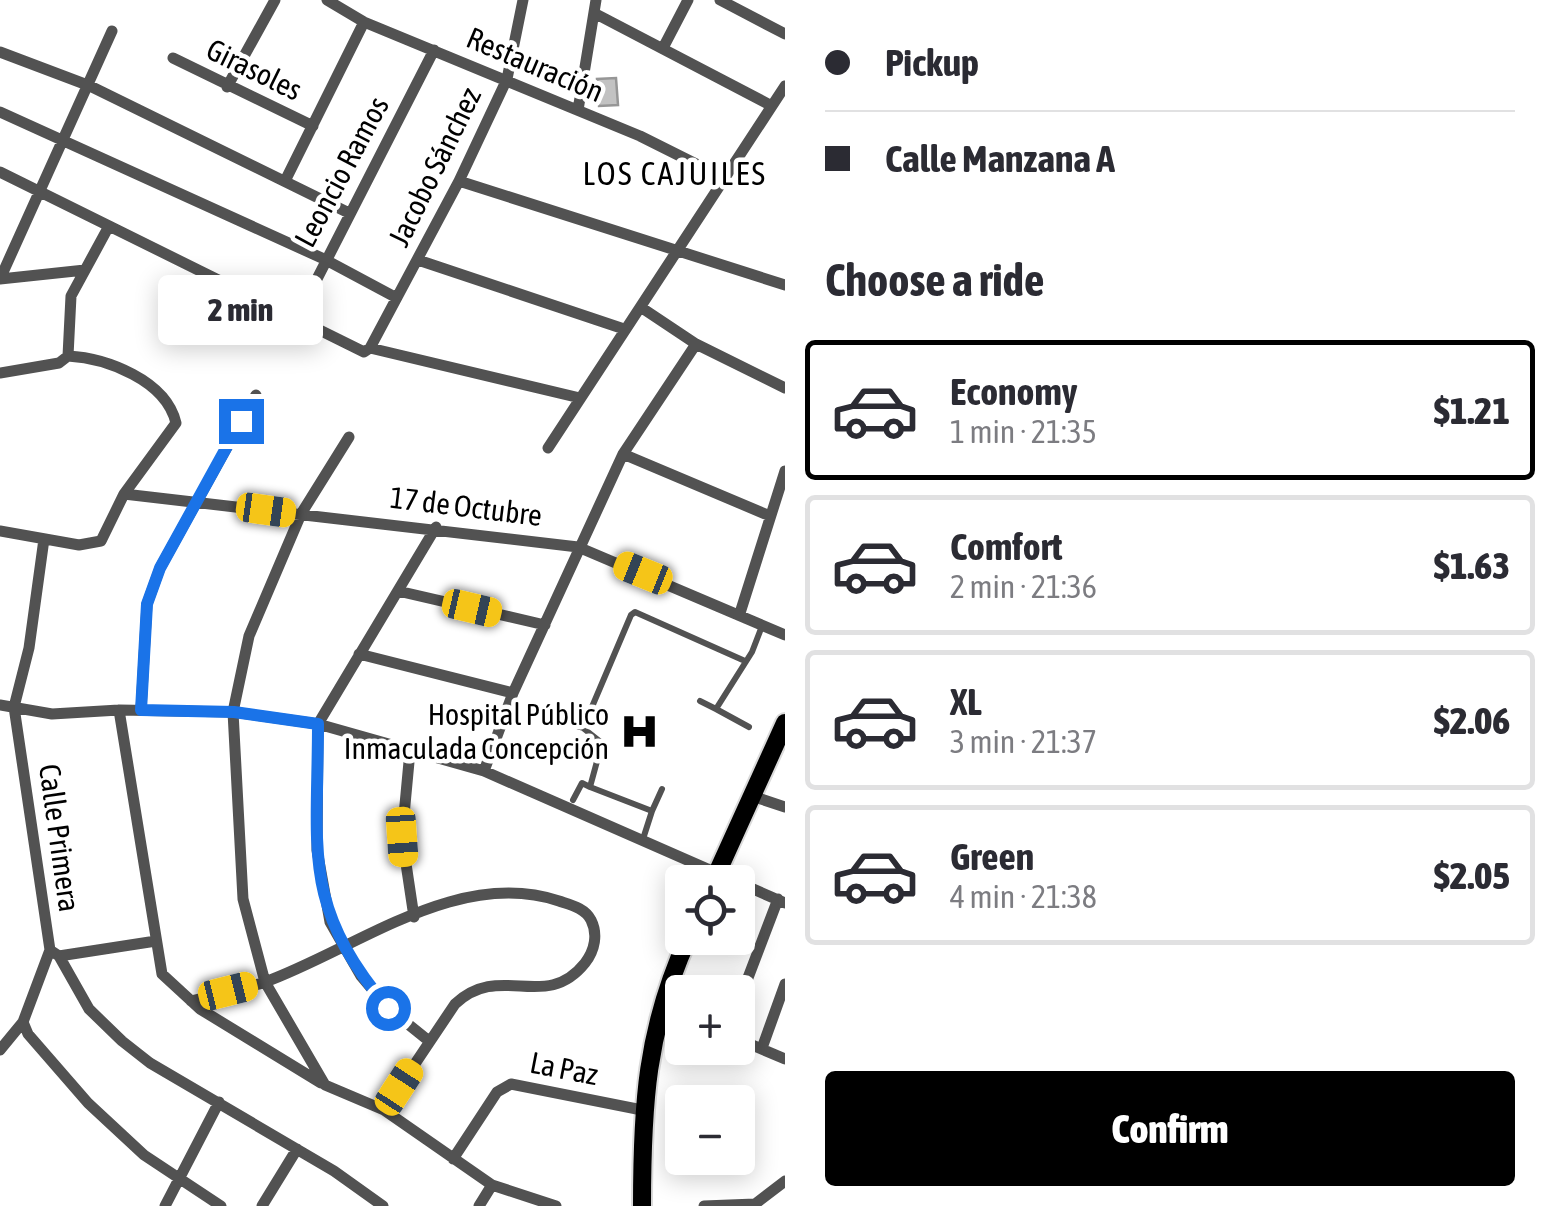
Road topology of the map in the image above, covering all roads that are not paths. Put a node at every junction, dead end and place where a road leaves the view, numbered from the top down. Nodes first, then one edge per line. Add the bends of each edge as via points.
1 (275, 0) edge
2 (327, 0) edge
3 (523, 0) edge
4 (596, 0) edge
5 (688, 0) edge
6 (720, 0) edge
7 (596, 14) junction
8 (364, 22) junction
9 (112, 31) dead end
10 (785, 34) edge
11 (663, 48) junction
12 (434, 50) junction
13 (0, 52) edge
14 (173, 58) dead end
15 (506, 79) junction
16 (90, 86) junction
17 (785, 86) edge
18 (227, 87) junction
19 (772, 106) junction
20 (578, 110) junction
21 (0, 112) edge
22 (313, 126) junction
23 (66, 139) junction
24 (0, 172) edge
25 (724, 178) junction
26 (459, 181) junction
27 (285, 182) junction
28 (41, 191) junction
29 (349, 213) junction
30 (109, 226) junction
31 (679, 248) junction
32 (324, 259) junction
33 (418, 260) junction
34 (85, 270) junction
35 (0, 279) edge
36 (785, 285) edge
37 (395, 297) junction
38 (642, 308) junction
39 (296, 318) junction
40 (624, 330) junction
41 (696, 344) junction
42 (370, 348) junction
43 (68, 356) junction
44 (0, 373) edge
45 (785, 388) edge
46 (256, 394) dead end
47 (580, 398) junction
48 (350, 436) dead end
49 (548, 448) dead end
50 (624, 454) junction
51 (785, 471) edge
52 (124, 494) junction
53 (196, 500) junction
54 (302, 514) junction
55 (770, 516) junction
56 (436, 528) junction
57 (0, 531) edge
58 (44, 539) junction
59 (578, 547) junction
60 (398, 592) junction
61 (740, 613) junction
62 (545, 624) junction
63 (763, 625) junction
64 (785, 634) edge
65 (359, 654) junction
66 (746, 662) junction
67 (513, 694) junction
68 (700, 701) dead end
69 (0, 705) edge
70 (14, 707) junction
71 (716, 709) junction
72 (119, 710) junction
73 (141, 710) junction
74 (234, 712) junction
75 (785, 723) edge
76 (318, 724) junction
77 (572, 724) dead end
78 (583, 728) junction
79 (749, 728) dead end
80 (410, 752) junction
81 (484, 772) junction
82 (590, 787) junction
83 (662, 789) dead end
84 (752, 796) junction
85 (573, 800) dead end
86 (785, 806) edge
87 (652, 811) junction
88 (643, 840) junction
89 (692, 865) edge
90 (721, 865) edge
91 (755, 891) edge
92 (781, 901) edge
93 (414, 916) junction
94 (156, 940) junction
95 (341, 946) junction
96 (54, 953) junction
97 (681, 955) edge
98 (750, 975) edge
99 (265, 982) junction
100 (784, 987) edge
101 (191, 1001) junction
102 (660, 1008) junction
103 (665, 1010) edge
104 (23, 1022) junction
105 (429, 1041) junction
106 (755, 1045) edge
107 (762, 1048) junction
108 (0, 1050) edge
109 (785, 1059) edge
110 (325, 1085) junction
111 (219, 1102) junction
112 (384, 1110) junction
113 (642, 1110) junction
114 (297, 1148) junction
115 (453, 1159) junction
116 (176, 1178) junction
117 (785, 1181) edge
118 (492, 1185) junction
119 (368, 1202) edge
120 (755, 1205) edge
121 (165, 1206) edge
122 (221, 1206) edge
123 (262, 1206) edge
124 (383, 1206) edge
125 (479, 1206) edge
126 (556, 1206) edge
127 (642, 1206) edge
128 (704, 1206) edge

1 - 18 street
2 - 8 street, Restauración
3 - 15 street, Jacobo Sánchez
4 - 7 street
5 - 11 street
6 - 10 street
7 - 11 street
7 - 20 street
8 - 12 street, Restauración
8 - 22 street
9 - 16 street
11 - 19 street
12 - 15 street, Restauración
12 - 29 street, Leoncio Ramos
13 - 16 street
14 - 18 street, Girasoles
15 - 20 street, Restauración
15 - 26 street, Jacobo Sánchez
16 - 23 street
16 - 27 street
17 - 19 street
18 - 22 street, Girasoles
19 - 25 street
20 - 25 street, Restauración
21 - 23 street
22 - 27 street
23 - 28 street
23 - 32 street
24 - 28 street
25 - 31 street
26 - 31 street
26 - 33 street, Jacobo Sánchez
27 - 29 street
28 - 30 street
28 - 35 street
29 - 32 street, Leoncio Ramos
30 - 34 street
30 - 39 street
31 - 36 street
31 - 38 street
32 - 37 street
32 - 39 street, Leoncio Ramos
33 - 37 street, Jacobo Sánchez
33 - 40 street
34 - 35 street
34 - 43 street via 71,296
37 - 42 street, Jacobo Sánchez
38 - 40 street
38 - 41 street
39 - 42 street via 364,352
40 - 47 street
41 - 45 street
41 - 50 street
42 - 47 street
43 - 44 street
43 - 52 street via 118,365 174,416 170,432
46 - 53 street
47 - 49 street
48 - 54 street
50 - 55 street
50 - 59 street
51 - 55 street
52 - 53 street, 17 de Octubre
52 - 58 street via 101,541
53 - 54 street, 17 de Octubre
53 - 73 street via 147,604
54 - 56 street, 17 de Octubre
54 - 74 street via 250,636
55 - 61 street
56 - 59 street, 17 de Octubre
56 - 60 street
57 - 58 street
58 - 70 street, Calle Primera
59 - 61 street, 17 de Octubre
59 - 62 street
60 - 62 street
60 - 65 street
61 - 63 street, 17 de Octubre
62 - 67 street
63 - 64 street, 17 de Octubre
63 - 66 lane
65 - 67 street
65 - 76 street
66 - 71 lane
66 - 78 lane via 635,612
67 - 81 street
68 - 71 lane
69 - 70 street
70 - 72 street via 52,714
70 - 96 street, Calle Primera
71 - 79 lane
72 - 73 street
72 - 94 street
73 - 74 street
74 - 76 street
74 - 99 street via 243,899
75 - 84 main road
76 - 80 street
76 - 95 street via 317,850 322,896
77 - 78 lane
78 - 82 lane via 602,743
80 - 81 street
80 - 93 street via 402,837
81 - 88 street
82 - 85 lane via 582,782
82 - 87 lane
83 - 87 lane
84 - 86 street
84 - 90 main road
87 - 88 lane
88 - 89 street
91 - 92 street
92 - 98 street
93 - 95 street
93 - 105 street via 485,894 543,896 578,908 596,933 584,964 556,985 484,984 470,990
94 - 96 street
94 - 101 street via 162,974
95 - 99 street
95 - 105 street via 388,1008
96 - 104 street
96 - 111 street, Calle Primera via 89,1010 122,1041
97 - 102 main road
99 - 101 street
99 - 110 street
100 - 107 street
101 - 110 street
102 - 103 street
102 - 113 main road
104 - 108 street
104 - 116 street via 88,1104
105 - 112 street
106 - 107 street
107 - 109 street
110 - 112 street
111 - 114 street, Calle Primera
111 - 116 street
112 - 115 street
113 - 115 street, La Paz via 511,1084 497,1092
113 - 127 main road
114 - 119 street, Calle Primera
114 - 123 street
115 - 118 street
116 - 121 street
116 - 122 street
117 - 120 street
118 - 125 street
118 - 126 street
119 - 124 street, Calle Primera
120 - 128 street

